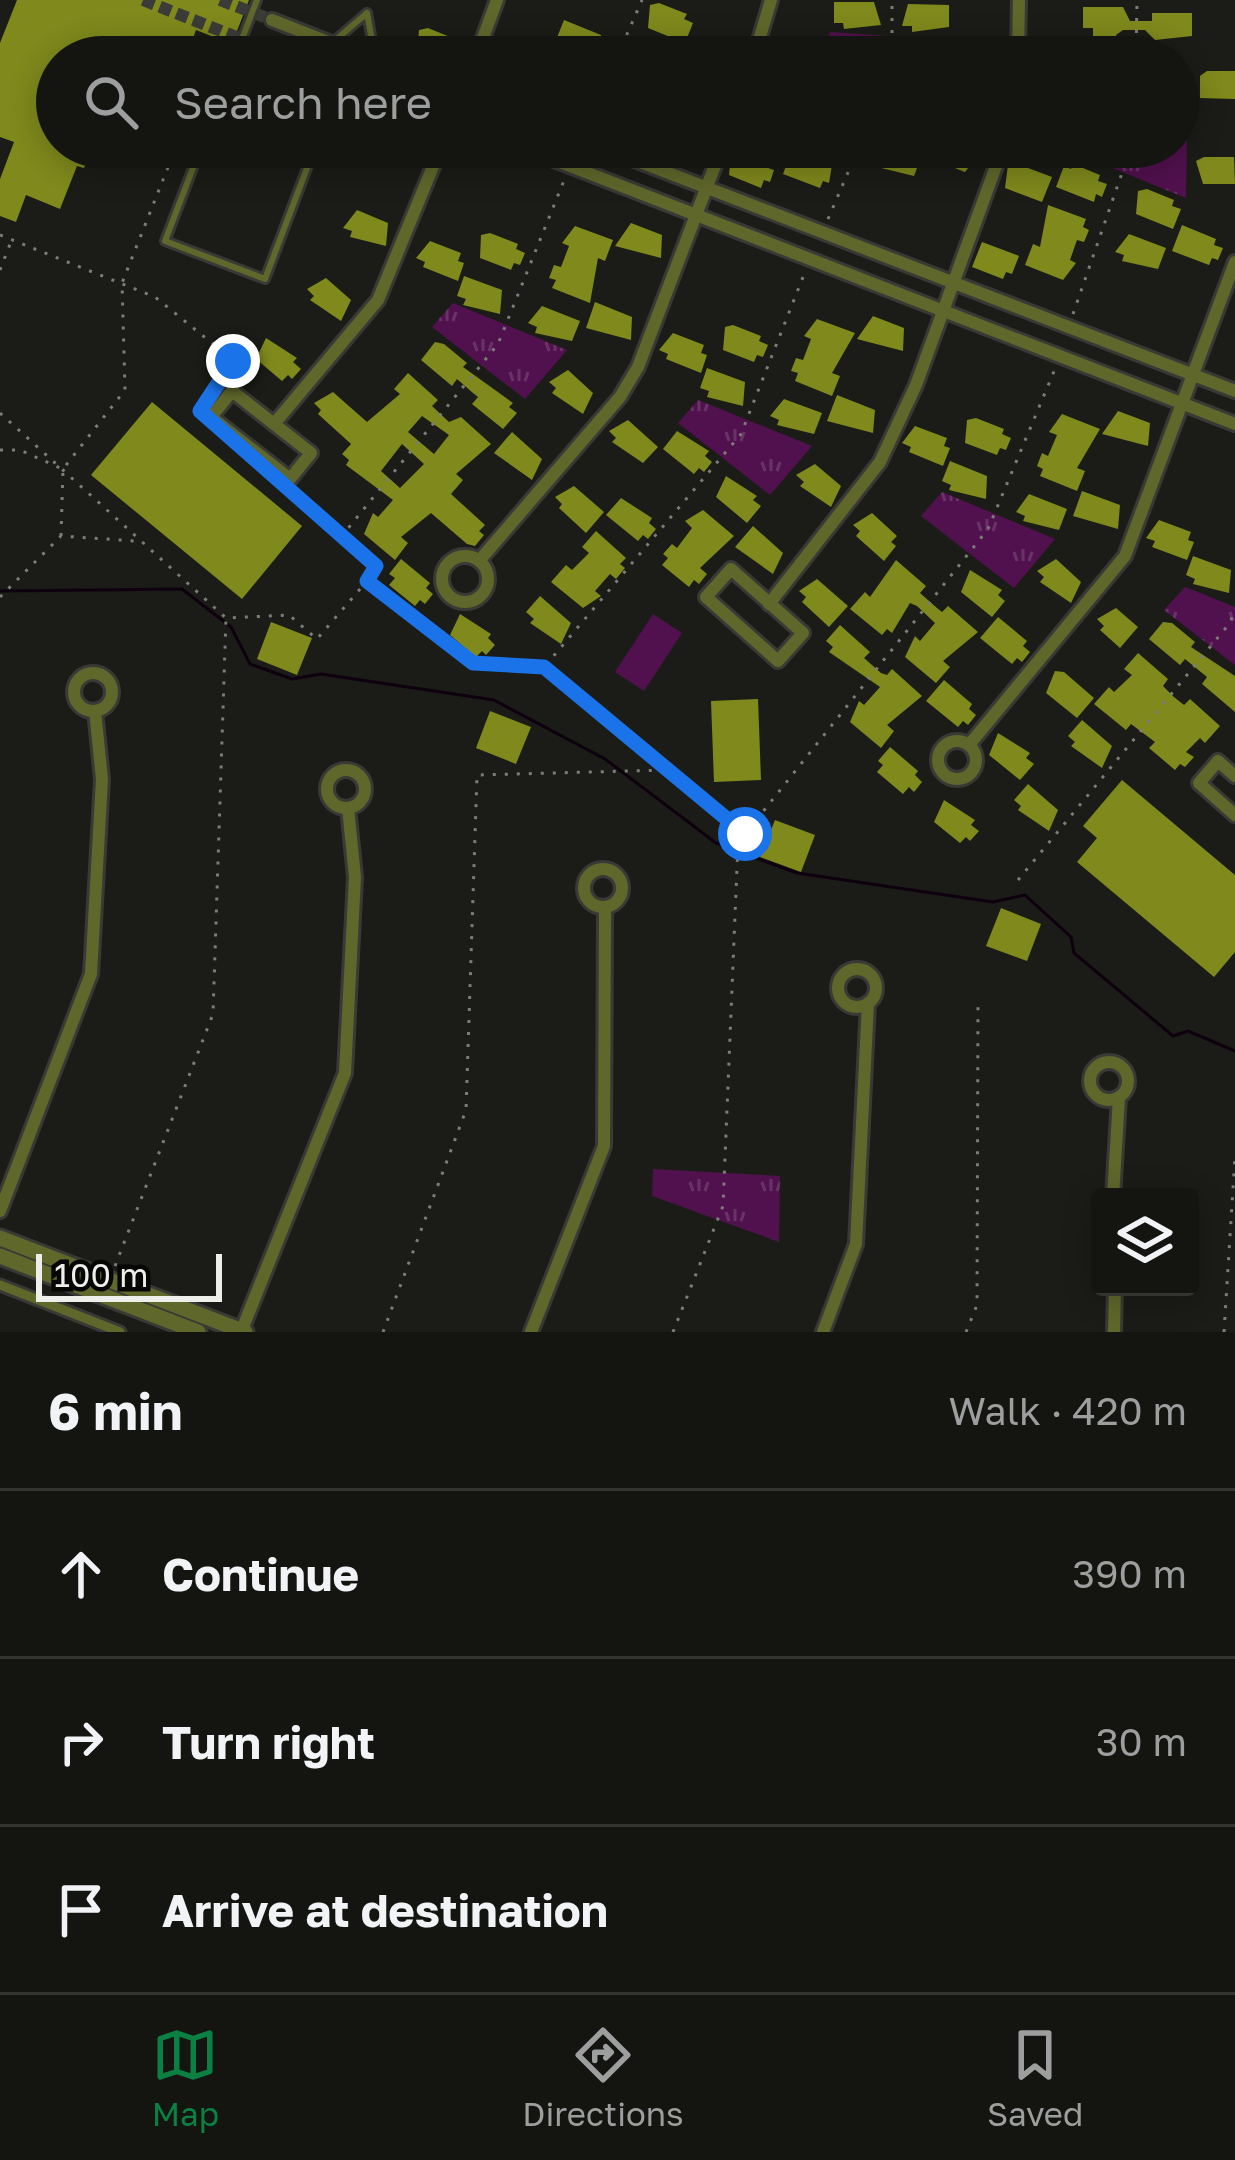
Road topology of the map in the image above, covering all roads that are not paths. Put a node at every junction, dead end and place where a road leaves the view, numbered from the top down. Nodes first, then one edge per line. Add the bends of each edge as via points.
1 (257, 0) edge
2 (371, 0) edge
3 (496, 0) edge
4 (771, 0) edge
5 (1019, 0) edge
6 (367, 13) junction
7 (272, 20) tunnel mouth
8 (243, 36) edge
9 (314, 36) edge
10 (340, 36) edge
11 (369, 36) edge
12 (483, 36) edge
13 (760, 36) edge
14 (1018, 36) edge
15 (192, 168) edge
16 (307, 168) edge
17 (432, 168) edge
18 (574, 168) edge
19 (655, 168) edge
20 (714, 168) edge
21 (996, 168) edge
22 (707, 188) junction
23 (697, 215) junction
24 (1235, 262) edge
25 (952, 282) junction
26 (941, 310) junction
27 (1193, 375) junction
28 (1235, 391) edge
29 (1182, 403) junction
30 (274, 424) junction
31 (1235, 424) edge
32 (479, 561) dead end
33 (769, 604) junction
34 (95, 711) dead end
35 (968, 745) dead end
36 (1235, 776) edge
37 (347, 808) dead end
38 (1235, 815) edge
39 (605, 907) dead end
40 (868, 1003) dead end
41 (1119, 1097) dead end
42 (1114, 1188) edge
43 (0, 1211) edge
44 (0, 1238) edge
45 (0, 1256) edge
46 (0, 1286) edge
47 (1115, 1296) edge
48 (120, 1332) edge
49 (198, 1332) edge
50 (243, 1332) edge
51 (531, 1332) edge
52 (823, 1332) edge
53 (1114, 1332) edge

1 - 8 lane
2 - 6 lane
3 - 12 street
4 - 13 street
5 - 14 street
6 - 10 lane
6 - 11 lane
7 - 9 street
15 - 16 lane via 164,241 265,279
17 - 30 street via 378,300
18 - 23 street
19 - 22 street
20 - 22 street
21 - 25 street
22 - 23 street
22 - 25 street
23 - 26 street
23 - 32 street via 629,382
24 - 27 street
25 - 26 street
25 - 27 street
26 - 29 street
26 - 33 street via 880,462
27 - 28 street
27 - 29 street
29 - 31 street
29 - 35 street via 1125,556
30 - 30 street via 232,392 212,417 290,479 310,453
33 - 33 street via 730,569 706,597 778,661 803,633
34 - 43 street via 102,779 91,974
36 - 38 street via 1218,761 1198,782
37 - 50 street via 355,878 344,1072
39 - 51 street via 604,1146
40 - 52 street via 856,1244
41 - 42 street
44 - 50 street
45 - 49 street
46 - 48 street
47 - 53 street

